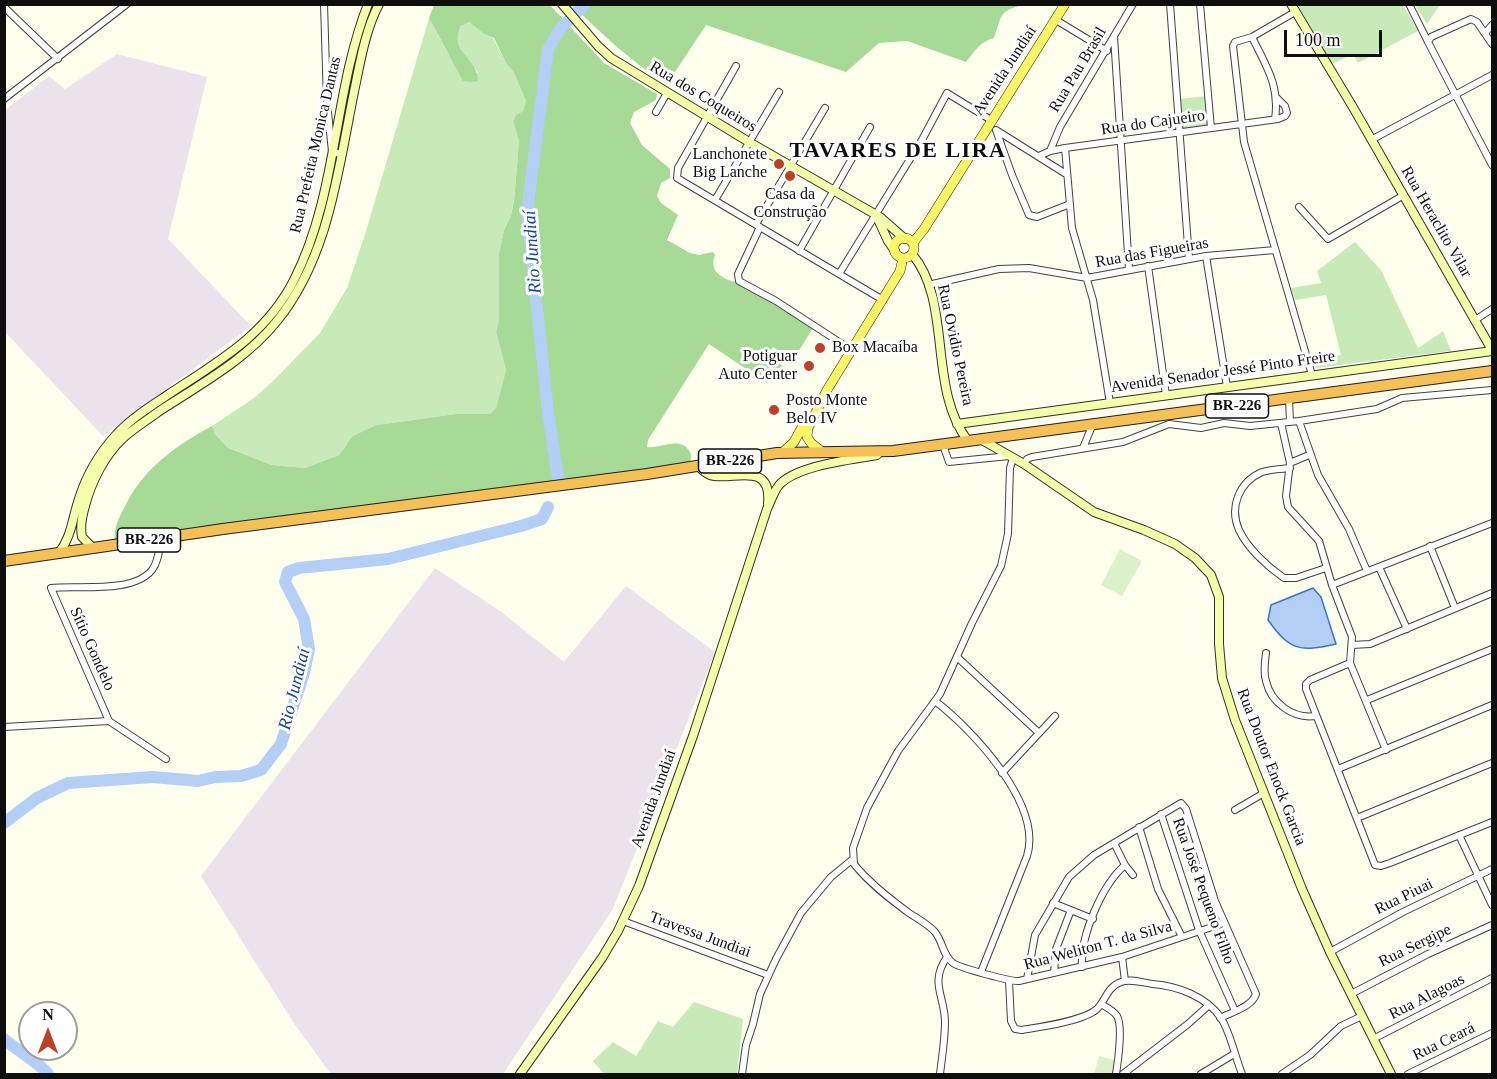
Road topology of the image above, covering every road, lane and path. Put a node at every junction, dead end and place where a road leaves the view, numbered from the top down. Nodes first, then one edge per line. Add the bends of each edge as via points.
1 (127, 4) edge
2 (324, 4) edge
3 (368, 4) edge
4 (379, 4) edge
5 (1065, 4) edge
6 (1133, 4) edge
7 (1170, 4) edge
8 (1200, 4) edge
9 (1409, 4) edge
10 (562, 5) edge
11 (4, 7) edge
12 (1293, 8) edge
13 (1056, 20) junction
14 (1492, 25) edge
15 (1486, 32) junction
16 (1114, 36) junction
17 (1252, 37) junction
18 (1428, 42) junction
19 (1492, 44) edge
20 (1107, 51) junction
21 (57, 59) junction
22 (736, 66) dead end
23 (1492, 75) edge
24 (779, 92) dead end
25 (667, 93) junction
26 (1456, 96) junction
27 (1277, 98) junction
28 (4, 99) edge
29 (825, 108) dead end
30 (656, 111) dead end
31 (707, 116) junction
32 (1274, 119) junction
33 (1243, 124) junction
34 (992, 125) junction
35 (870, 127) dead end
36 (1211, 128) junction
37 (1179, 132) junction
38 (1371, 140) junction
39 (1122, 141) junction
40 (749, 142) junction
41 (1065, 148) junction
42 (1050, 151) junction
43 (337, 153) junction
44 (1039, 156) junction
45 (1492, 165) edge
46 (790, 166) junction
47 (1066, 174) junction
48 (833, 190) junction
49 (1404, 195) junction
50 (715, 200) junction
51 (1070, 204) junction
52 (1299, 207) dead end
53 (875, 215) junction
54 (758, 226) junction
55 (909, 241) junction
56 (799, 250) junction
57 (1275, 250) junction
58 (895, 251) junction
59 (908, 256) junction
60 (1206, 256) junction
61 (1189, 259) junction
62 (1148, 266) junction
63 (1130, 270) junction
64 (840, 274) junction
65 (1087, 278) junction
66 (928, 285) junction
67 (883, 300) junction
68 (1492, 309) edge
69 (1475, 320) junction
70 (853, 351) junction
71 (1492, 351) edge
72 (1492, 371) edge
73 (1312, 375) junction
74 (1418, 380) junction
75 (1227, 387) junction
76 (1492, 390) edge
77 (1166, 395) junction
78 (1419, 396) junction
79 (1289, 399) junction
80 (819, 403) junction
81 (1110, 403) junction
82 (1165, 421) junction
83 (1290, 422) junction
84 (1299, 422) junction
85 (1281, 423) junction
86 (957, 424) junction
87 (1092, 426) junction
88 (982, 440) junction
89 (968, 441) junction
90 (943, 445) junction
91 (1083, 448) junction
92 (821, 451) junction
93 (783, 452) junction
94 (893, 452) junction
95 (1309, 455) junction
96 (1011, 457) junction
97 (1024, 464) junction
98 (698, 466) junction
99 (1290, 466) junction
100 (767, 509) junction
101 (1492, 525) edge
102 (77, 526) junction
103 (161, 538) junction
104 (1430, 546) junction
105 (93, 548) junction
106 (59, 553) junction
107 (4, 561) edge
108 (1326, 567) junction
109 (1379, 567) junction
110 (1367, 571) junction
111 (1332, 585) junction
112 (1492, 593) edge
113 (1455, 608) junction
114 (1407, 629) junction
115 (1352, 645) junction
116 (1492, 649) edge
117 (1266, 653) dead end
118 (957, 657) junction
119 (1350, 663) junction
120 (1366, 700) junction
121 (935, 701) junction
122 (1492, 705) edge
123 (1055, 716) dead end
124 (1315, 716) junction
125 (109, 721) junction
126 (4, 727) edge
127 (1039, 733) junction
128 (1386, 750) junction
129 (166, 759) dead end
130 (1492, 763) edge
131 (1338, 769) junction
132 (1002, 773) junction
133 (1264, 793) junction
134 (1235, 810) dead end
135 (1161, 814) junction
136 (1357, 818) junction
137 (1492, 822) edge
138 (1139, 827) junction
139 (1459, 835) junction
140 (1114, 843) junction
141 (853, 859) junction
142 (1125, 865) junction
143 (1492, 869) edge
144 (1133, 875) dead end
145 (1479, 876) junction
146 (1053, 903) junction
147 (1492, 905) edge
148 (1071, 910) junction
149 (1093, 919) junction
150 (623, 921) junction
151 (1224, 923) junction
152 (1492, 925) edge
153 (1199, 930) junction
154 (1182, 937) junction
155 (1330, 952) junction
156 (947, 957) junction
157 (1122, 957) junction
158 (1082, 967) junction
159 (981, 972) junction
160 (1054, 973) junction
161 (768, 975) junction
162 (1492, 978) edge
163 (1027, 979) junction
164 (1009, 981) junction
165 (1125, 981) junction
166 (1351, 993) junction
167 (1101, 1004) junction
168 (1208, 1006) junction
169 (1235, 1011) junction
170 (1362, 1016) junction
171 (1220, 1018) junction
172 (1492, 1033) edge
173 (1373, 1039) junction
174 (1234, 1054) junction
175 (520, 1074) edge
176 (742, 1074) edge
177 (940, 1074) edge
178 (1116, 1074) edge
179 (1123, 1074) edge
180 (1201, 1074) edge
181 (1242, 1074) edge
182 (1282, 1074) edge
183 (1391, 1074) edge
184 (1408, 1074) edge

1 - 21 street
2 - 43 street via 327,102
3 - 43 street, Rua Prefeita Monica Dantas via 353,48
4 - 43 street, Rua Prefeita Monica Dantas
5 - 13 main road, Avenida Jundiaí
6 - 16 street, Rua Pau Brasil
7 - 37 street
8 - 36 street
9 - 18 street
10 - 25 street, Rua dos Coqueiros via 611,58
11 - 21 street
12 - 17 street
12 - 38 street, Rua Heraclito Vilar
13 - 20 street
13 - 34 main road, Avenida Jundiaí
14 - 15 street
15 - 18 street via 1471,19
15 - 19 street
16 - 20 street, Rua Pau Brasil
16 - 39 street
17 - 27 street
17 - 33 street via 1233,46
18 - 26 street
20 - 42 street, Rua Pau Brasil via 1060,127
21 - 28 street
22 - 31 street
23 - 26 street
24 - 40 street
25 - 30 street
25 - 31 street, Rua dos Coqueiros
26 - 38 street
26 - 45 street
27 - 32 street
27 - 32 street, Rua do Cajueiro via 1287,113
29 - 46 street
31 - 40 street, Rua dos Coqueiros
31 - 50 street via 678,168 677,178
32 - 33 street, Rua do Cajueiro
33 - 36 street, Rua do Cajueiro
33 - 57 street via 1244,142
34 - 44 street
34 - 51 street via 1029,215 1037,217
34 - 53 street via 947,93
34 - 55 main road, Avenida Jundiaí via 924,229
35 - 48 street
36 - 37 street, Rua do Cajueiro
37 - 39 street, Rua do Cajueiro
37 - 61 street
38 - 49 street, Rua Heraclito Vilar
39 - 41 street, Rua do Cajueiro
39 - 63 street
40 - 46 street, Rua dos Coqueiros
40 - 50 street
41 - 42 street, Rua do Cajueiro
41 - 47 street
42 - 44 street, Rua do Cajueiro
43 - 102 street, Rua Prefeita Monica Dantas via 334,189 315,256 287,308 239,358 121,440 96,478
44 - 47 street
46 - 48 street, Rua dos Coqueiros
46 - 54 street
47 - 51 street
48 - 53 street, Rua dos Coqueiros
48 - 56 street
49 - 52 street via 1329,239
49 - 69 street, Rua Heraclito Vilar
50 - 54 street
51 - 65 street via 1072,228
53 - 55 street, Rua dos Coqueiros
53 - 58 street
53 - 64 street
54 - 56 street
54 - 70 street via 738,279
55 - 58 main road via 897,242
55 - 59 main road via 914,248
56 - 64 street
57 - 60 street, Rua das Figueiras
57 - 73 street
58 - 59 main road via 898,256
59 - 66 street, Rua Ovidio Pereira via 922,269
59 - 67 main road
60 - 61 street, Rua das Figueiras
60 - 75 street
61 - 62 street, Rua das Figueiras
62 - 63 street, Rua das Figueiras
62 - 77 street
63 - 65 street, Rua das Figueiras
64 - 67 street
65 - 66 street, Rua das Figueiras via 1014,268
65 - 81 street via 1098,321
66 - 86 street, Rua Ovidio Pereira via 944,381
67 - 70 main road
68 - 69 street
69 - 71 street, Rua Heraclito Vilar
70 - 80 main road
71 - 73 street, Avenida Senador Jessé Pinto Freire
72 - 74 highway, BR-226
73 - 75 street, Avenida Senador Jessé Pinto Freire
74 - 78 street
74 - 79 highway, BR-226
75 - 77 street, Avenida Senador Jessé Pinto Freire
76 - 78 street
77 - 81 street, Avenida Senador Jessé Pinto Freire
78 - 84 street via 1397,399 1377,409
79 - 82 highway, BR-226
79 - 83 street
80 - 92 main road via 807,433
80 - 93 main road
81 - 86 street, Avenida Senador Jessé Pinto Freire
82 - 85 street via 1201,428 1224,423
82 - 87 highway, BR-226
82 - 91 street via 1135,438
83 - 84 street
83 - 85 street
84 - 95 street
85 - 99 street
86 - 89 street, Rua Ovidio Pereira
87 - 88 highway, BR-226
87 - 91 street
88 - 89 highway, BR-226
88 - 96 street, Rua Doutor Enock Garcia
89 - 90 highway, BR-226
90 - 94 highway, BR-226
90 - 96 street via 949,462
91 - 97 street via 1032,457
92 - 93 highway, BR-226
92 - 94 highway, BR-226
93 - 98 highway, BR-226
94 - 100 street, Avenida Jundiaí via 795,474 777,486
95 - 99 street
95 - 110 street
96 - 97 street, Rua Doutor Enock Garcia
96 - 118 street via 1004,556
97 - 133 street, Rua Doutor Enock Garcia via 1094,512 1176,544 1211,575 1219,597 1224,687
98 - 100 street, Avenida Jundiaí via 713,476 741,474 759,478 768,489
98 - 103 highway, BR-226
99 - 108 street via 1288,507 1319,541
99 - 108 street via 1263,472 1243,486 1235,508 1238,527 1248,544 1284,578 1296,578
100 - 150 street, Avenida Jundiaí via 666,813
101 - 104 street
102 - 105 street
102 - 106 street, Rua Prefeita Monica Dantas
103 - 105 highway, BR-226
103 - 125 street, Sítio Gondelo via 157,561 138,580 116,586 51,588
104 - 109 street
104 - 113 street
105 - 106 highway, BR-226
106 - 107 highway, BR-226
108 - 111 street
109 - 110 street
109 - 114 street
110 - 111 street
111 - 115 street
112 - 113 street
113 - 114 street
114 - 115 street via 1370,644
115 - 119 street
116 - 120 street
117 - 124 street via 1264,674 1273,695 1295,714
118 - 121 street
118 - 127 street
119 - 120 street
119 - 124 street via 1306,684
120 - 128 street
121 - 132 street via 979,742
121 - 141 street via 907,737 878,786 861,824
122 - 128 street
123 - 127 street
124 - 131 street
125 - 126 street
125 - 129 street
127 - 132 street
128 - 131 street
130 - 136 street
131 - 136 street
132 - 159 street via 1025,812 1030,843
133 - 134 street
133 - 155 street, Rua Doutor Enock Garcia
135 - 138 street
135 - 151 street via 1184,804
135 - 153 street, Rua José Pequeno Filho
136 - 139 street via 1377,866
137 - 139 street
138 - 140 street
138 - 154 street via 1158,889
139 - 145 street
140 - 142 street
140 - 146 street via 1077,868
141 - 156 street via 868,879 934,930
141 - 161 street via 831,877 801,913
142 - 144 street
142 - 149 street via 1111,879
143 - 145 street, Rua Piuai
145 - 147 street
145 - 155 street, Rua Piuai
146 - 148 street
146 - 163 street via 1035,935
148 - 149 street
148 - 160 street via 1056,949
149 - 158 street via 1082,950
150 - 161 street, Travessa Jundiai
150 - 175 street, Avenida Jundiaí via 602,958
151 - 153 street, Rua Weliton T. da Silva
151 - 169 street via 1256,994 1254,1000
152 - 166 street, Rua Sergipe
153 - 154 street, Rua Weliton T. da Silva
153 - 169 street, Rua José Pequeno Filho
154 - 157 street, Rua Weliton T. da Silva
155 - 166 street, Rua Doutor Enock Garcia
156 - 159 street, Rua Weliton T. da Silva via 961,968
156 - 177 street via 938,984 945,1021
157 - 158 street, Rua Weliton T. da Silva
157 - 165 street
158 - 160 street, Rua Weliton T. da Silva
159 - 164 street, Rua Weliton T. da Silva
160 - 163 street, Rua Weliton T. da Silva
161 - 176 street via 748,1035
162 - 173 street, Rua Alagoas
163 - 164 street, Rua Weliton T. da Silva
164 - 167 street via 1015,1029 1079,1018
165 - 167 street via 1109,990
165 - 168 street via 1180,988
166 - 170 street, Rua Doutor Enock Garcia
167 - 178 street via 1118,1019
168 - 171 street
168 - 179 street
169 - 171 street
170 - 173 street, Rua Doutor Enock Garcia
170 - 182 street via 1341,1026
171 - 174 street
172 - 184 street, Rua Ceará
173 - 183 street, Rua Doutor Enock Garcia
174 - 180 street
174 - 181 street

